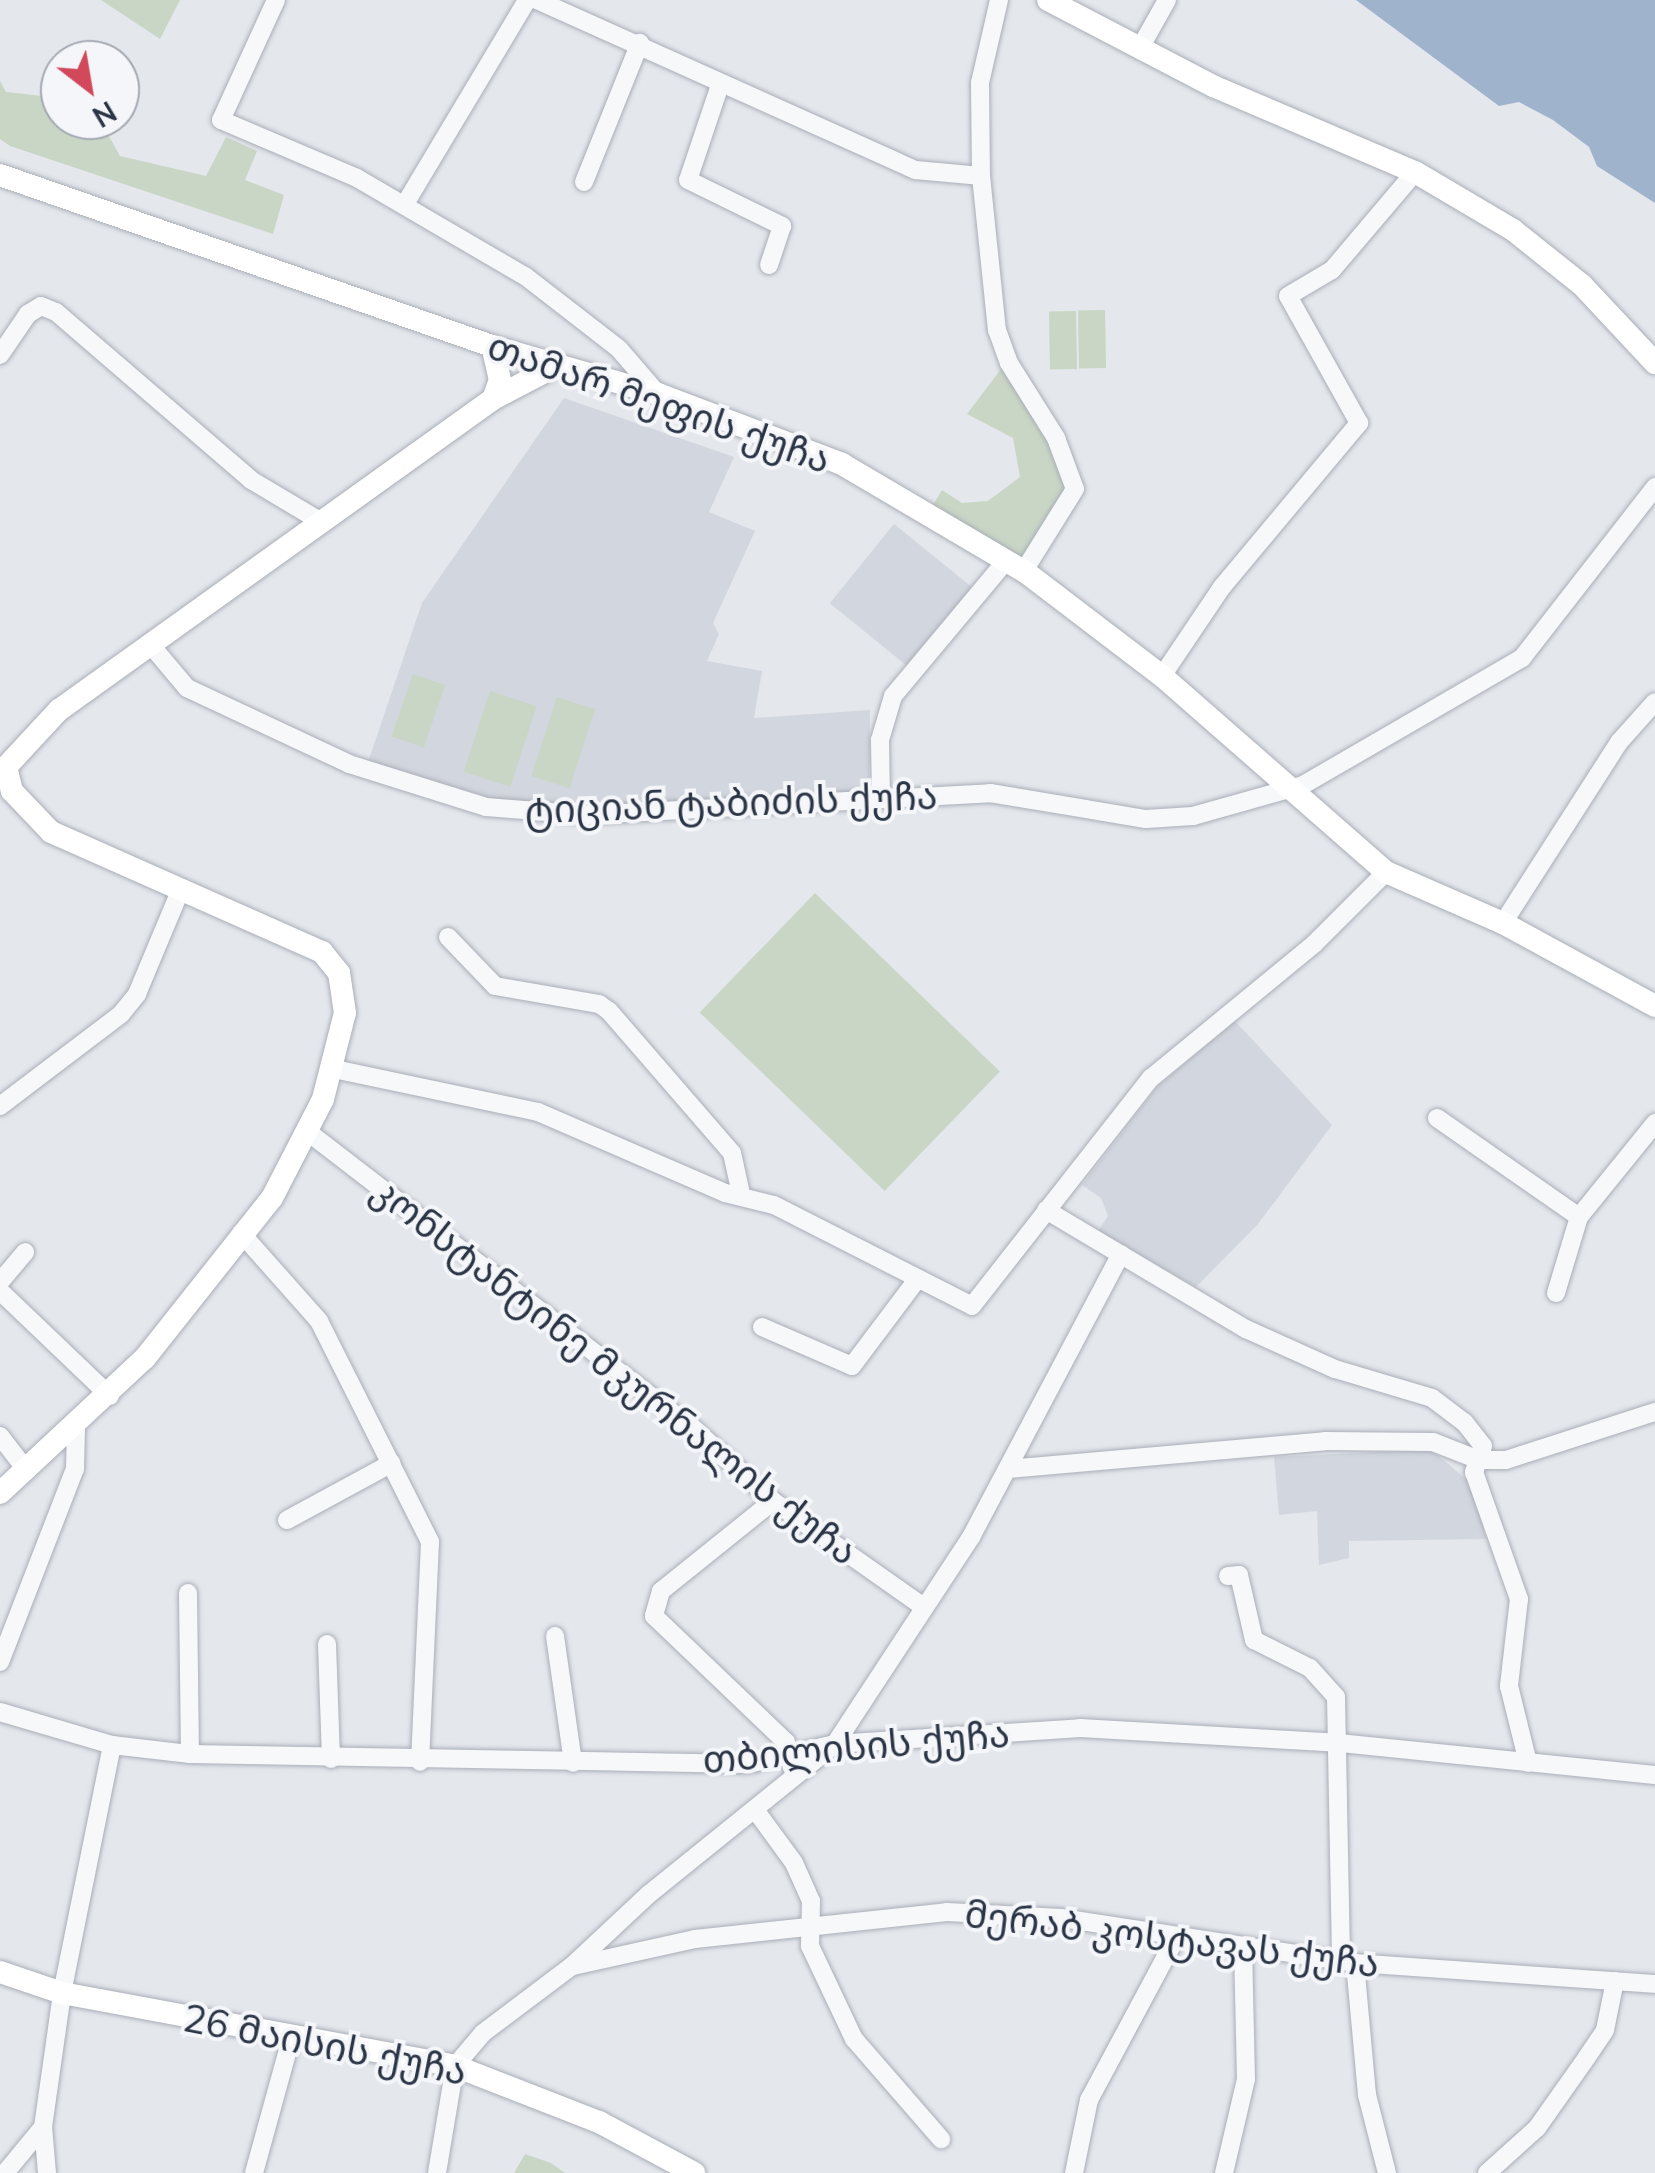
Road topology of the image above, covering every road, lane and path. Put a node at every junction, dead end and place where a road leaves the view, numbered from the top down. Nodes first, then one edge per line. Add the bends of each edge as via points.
1 (276, 0) edge
2 (527, 0) edge
3 (537, 0) edge
4 (999, 0) edge
5 (1048, 0) edge
6 (1167, 0) edge
7 (640, 43) junction
8 (1140, 48) junction
9 (720, 85) junction
10 (1415, 172) junction
11 (0, 175) edge
12 (981, 176) junction
13 (584, 182) dead end
14 (405, 204) junction
15 (769, 265) dead end
16 (492, 346) junction
17 (0, 354) edge
18 (1655, 363) edge
19 (556, 366) junction
20 (658, 394) junction
21 (493, 399) junction
22 (1655, 487) edge
23 (318, 520) junction
24 (1015, 566) junction
25 (150, 644) junction
26 (1162, 676) junction
27 (1655, 702) edge
28 (5, 781) edge
29 (1289, 786) junction
30 (881, 799) junction
31 (1386, 872) junction
32 (181, 888) junction
33 (1503, 923) junction
34 (448, 936) dead end
35 (1655, 1006) edge
36 (334, 1068) junction
37 (0, 1106) edge
38 (1437, 1118) dead end
39 (1655, 1123) edge
40 (308, 1132) junction
41 (741, 1194) junction
42 (1046, 1210) junction
43 (1579, 1217) junction
44 (240, 1233) junction
45 (25, 1252) dead end
46 (1120, 1254) junction
47 (0, 1282) edge
48 (915, 1282) junction
49 (0, 1290) edge
50 (1556, 1294) dead end
51 (762, 1327) dead end
52 (110, 1396) junction
53 (1655, 1412) edge
54 (76, 1428) junction
55 (0, 1436) edge
56 (1479, 1460) junction
57 (392, 1463) junction
58 (1008, 1469) junction
59 (27, 1471) junction
60 (0, 1493) edge
61 (773, 1501) junction
62 (287, 1520) dead end
63 (1228, 1576) dead end
64 (188, 1593) dead end
65 (924, 1607) junction
66 (555, 1636) dead end
67 (327, 1644) dead end
68 (0, 1662) edge
69 (0, 1712) edge
70 (1340, 1743) junction
71 (835, 1744) junction
72 (112, 1745) junction
73 (190, 1754) junction
74 (331, 1759) junction
75 (420, 1762) junction
76 (573, 1763) junction
77 (1528, 1763) junction
78 (792, 1768) junction
79 (1655, 1774) edge
80 (756, 1811) junction
81 (814, 1926) junction
82 (1177, 1936) junction
83 (1243, 1946) junction
84 (1348, 1962) junction
85 (572, 1966) junction
86 (0, 1972) edge
87 (1615, 1980) junction
88 (1655, 1984) edge
89 (62, 1993) junction
90 (291, 2039) junction
91 (455, 2066) junction
92 (43, 2127) junction
93 (941, 2138) dead end
94 (19, 2152) junction
95 (0, 2161) edge
96 (4, 2173) edge
97 (47, 2173) edge
98 (254, 2173) edge
99 (437, 2173) edge
100 (694, 2173) edge
101 (1074, 2173) edge
102 (1224, 2173) edge
103 (1387, 2173) edge
104 (1486, 2173) edge

1 - 14 street via 221,120
2 - 14 street
3 - 7 street
4 - 12 street via 983,50
5 - 8 main road
6 - 8 street
7 - 9 street
7 - 13 street
8 - 10 main road
9 - 12 street via 916,170
9 - 15 street via 688,180 782,226
10 - 18 main road via 1513,230 1559,266
10 - 26 street via 1332,270 1288,296 1359,423 1222,587
11 - 16 main road, თამარ მეფის ქუჩა via 42,195
12 - 24 street via 997,330 1009,364 1056,438 1075,489
14 - 20 street via 555,298 619,349
16 - 19 main road, თამარ მეფის ქუჩა
16 - 21 main road via 500,380
17 - 23 street via 28,314 41,306 56,312 251,480
19 - 20 main road, თამარ მეფის ქუჩა
19 - 21 main road
20 - 24 main road, თამარ მეფის ქუჩა via 842,464
21 - 23 main road
22 - 29 street, ტიციან ტაბიძის ქუჩა via 1522,658 1303,785
23 - 25 main road
24 - 26 main road, თამარ მეფის ქუჩა
24 - 30 street via 894,696 880,740
25 - 28 main road via 59,710
25 - 30 street, ტიციან ტაბიძის ქუჩა via 202,696 349,764 486,807 588,815
26 - 29 main road, თამარ მეფის ქუჩა
27 - 33 street via 1620,741
28 - 32 main road via 50,832
29 - 30 street, ტიციან ტაბიძის ქუჩა via 1193,816 1154,820 990,793
29 - 31 main road, თამარ მეფის ქუჩა
31 - 33 main road, თამარ მეფის ქუჩა
31 - 42 street via 1314,944 1151,1078
32 - 36 main road via 322,952 339,973 344,995
32 - 37 street via 129,1004 90,1042
33 - 35 main road, თამარ მეფის ქუჩა
34 - 41 street via 495,986 599,1004 609,1012 732,1153
36 - 40 main road
36 - 41 street via 518,1105
38 - 43 street
39 - 43 street
40 - 44 main road via 272,1198
40 - 61 street, კონსტანტინე მკურნალის ქუჩა via 693,1428
41 - 48 street via 811,1223
42 - 46 street
42 - 48 street via 972,1306
43 - 50 street
44 - 52 main road
44 - 57 street via 319,1321
45 - 47 street
46 - 56 street via 1246,1329 1334,1369 1432,1398 1483,1446
46 - 58 street
48 - 51 street via 852,1366
49 - 52 street
52 - 54 main road
53 - 56 street via 1506,1460
54 - 59 main road
54 - 68 street via 75,1469
55 - 59 street
56 - 58 street via 1433,1442 1325,1441
56 - 77 street via 1474,1472 1518,1599 1509,1686
57 - 62 street
57 - 75 street via 430,1542
58 - 65 street
59 - 60 main road
61 - 65 street, კონსტანტინე მკურნალის ქუჩა
61 - 78 street via 662,1591 654,1616 786,1742
63 - 70 street via 1239,1575 1254,1640 1310,1668 1336,1697
64 - 73 street
65 - 71 street
66 - 76 street
67 - 74 street
69 - 72 street, თბილისის ქუჩა
70 - 71 street, თბილისის ქუჩა via 1080,1728
70 - 77 street, თბილისის ქუჩა
70 - 84 street
71 - 78 street, თბილისის ქუჩა
72 - 73 street, თბილისის ქუჩა
72 - 89 street
73 - 74 street, თბილისის ქუჩა
74 - 75 street, თბილისის ქუჩა
75 - 76 street, თბილისის ქუჩა
76 - 78 street, თბილისის ქუჩა
77 - 79 street, თბილისის ქუჩა
78 - 80 street
80 - 81 street via 794,1863
80 - 85 street via 649,1894
81 - 82 street, მერაბ კოსტავას ქუჩა via 947,1912 1061,1918
81 - 85 street, მერაბ კოსტავას ქუჩა via 694,1940
81 - 93 street via 810,1946 854,2038
82 - 83 street, მერაბ კოსტავას ქუჩა
82 - 101 street via 1090,2100
83 - 84 street, მერაბ კოსტავას ქუჩა
83 - 102 street via 1246,2080
84 - 87 street, მერაბ კოსტავას ქუჩა
84 - 103 street via 1367,2095
85 - 91 street via 483,2032
86 - 89 main road, 26 მაისის ქუჩა
87 - 88 street, მერაბ კოსტავას ქუჩა
87 - 104 street via 1605,2030 1587,2057 1537,2128
89 - 90 main road, 26 მაისის ქუჩა
89 - 92 street
90 - 91 main road, 26 მაისის ქუჩა
90 - 98 street
91 - 99 street
91 - 100 main road, 26 მაისის ქუჩა via 598,2122
92 - 94 street
92 - 97 street
94 - 95 street
94 - 96 street

